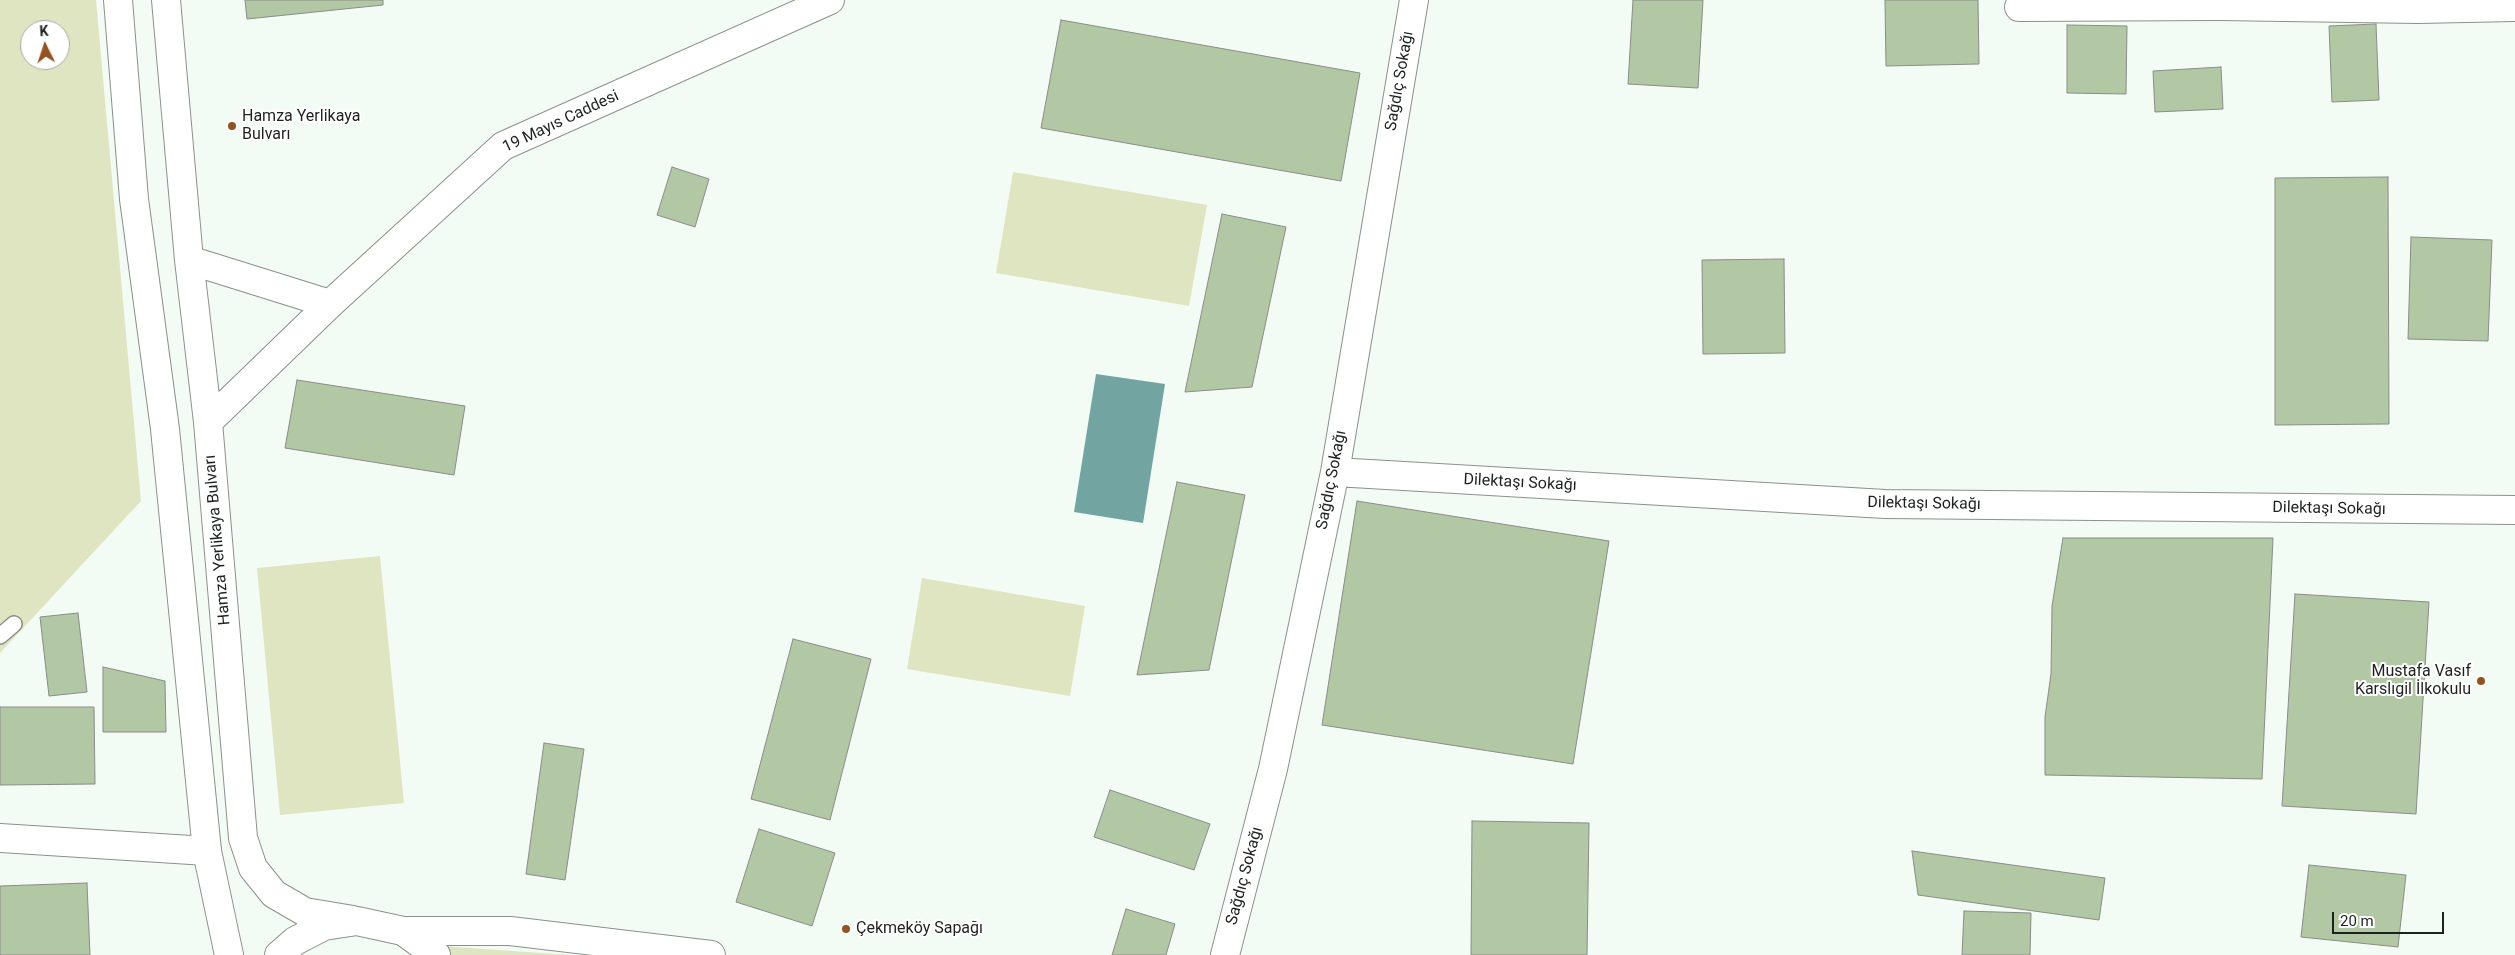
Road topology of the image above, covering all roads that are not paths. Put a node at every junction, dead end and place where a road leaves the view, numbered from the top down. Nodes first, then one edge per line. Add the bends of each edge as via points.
1 (118, 0) edge
2 (166, 0) edge
3 (830, 0) edge
4 (1414, 0) edge
5 (2019, 7) dead end
6 (2515, 7) edge
7 (189, 260) junction
8 (330, 304) junction
9 (208, 422) junction
10 (1334, 472) junction
11 (2515, 510) edge
12 (14, 624) dead end
13 (0, 636) edge
14 (0, 838) edge
15 (207, 851) junction
16 (357, 921) junction
17 (403, 931) junction
18 (229, 955) edge
19 (279, 955) edge
20 (436, 955) edge
21 (711, 955) edge
22 (1225, 955) edge

1 - 15 street via 134,199 165,429
2 - 7 street, Hamza Yerlikaya Bulvarı
3 - 8 street, 19 Mayıs Caddesi via 503,146
4 - 10 street, Sağdıç Sokağı
5 - 6 street
7 - 8 street
7 - 9 street, Hamza Yerlikaya Bulvarı
8 - 9 street, 19 Mayıs Caddesi
9 - 16 street, Hamza Yerlikaya Bulvarı via 242,838 253,868 274,894 305,912
10 - 11 street, Dilektaşı Sokağı via 1886,504
10 - 22 street, Sağdıç Sokağı via 1273,769
12 - 13 lane
14 - 15 street
15 - 18 street
16 - 17 street, Hamza Yerlikaya Bulvarı
16 - 19 street via 324,926 295,940
17 - 20 street
17 - 21 street via 510,931

